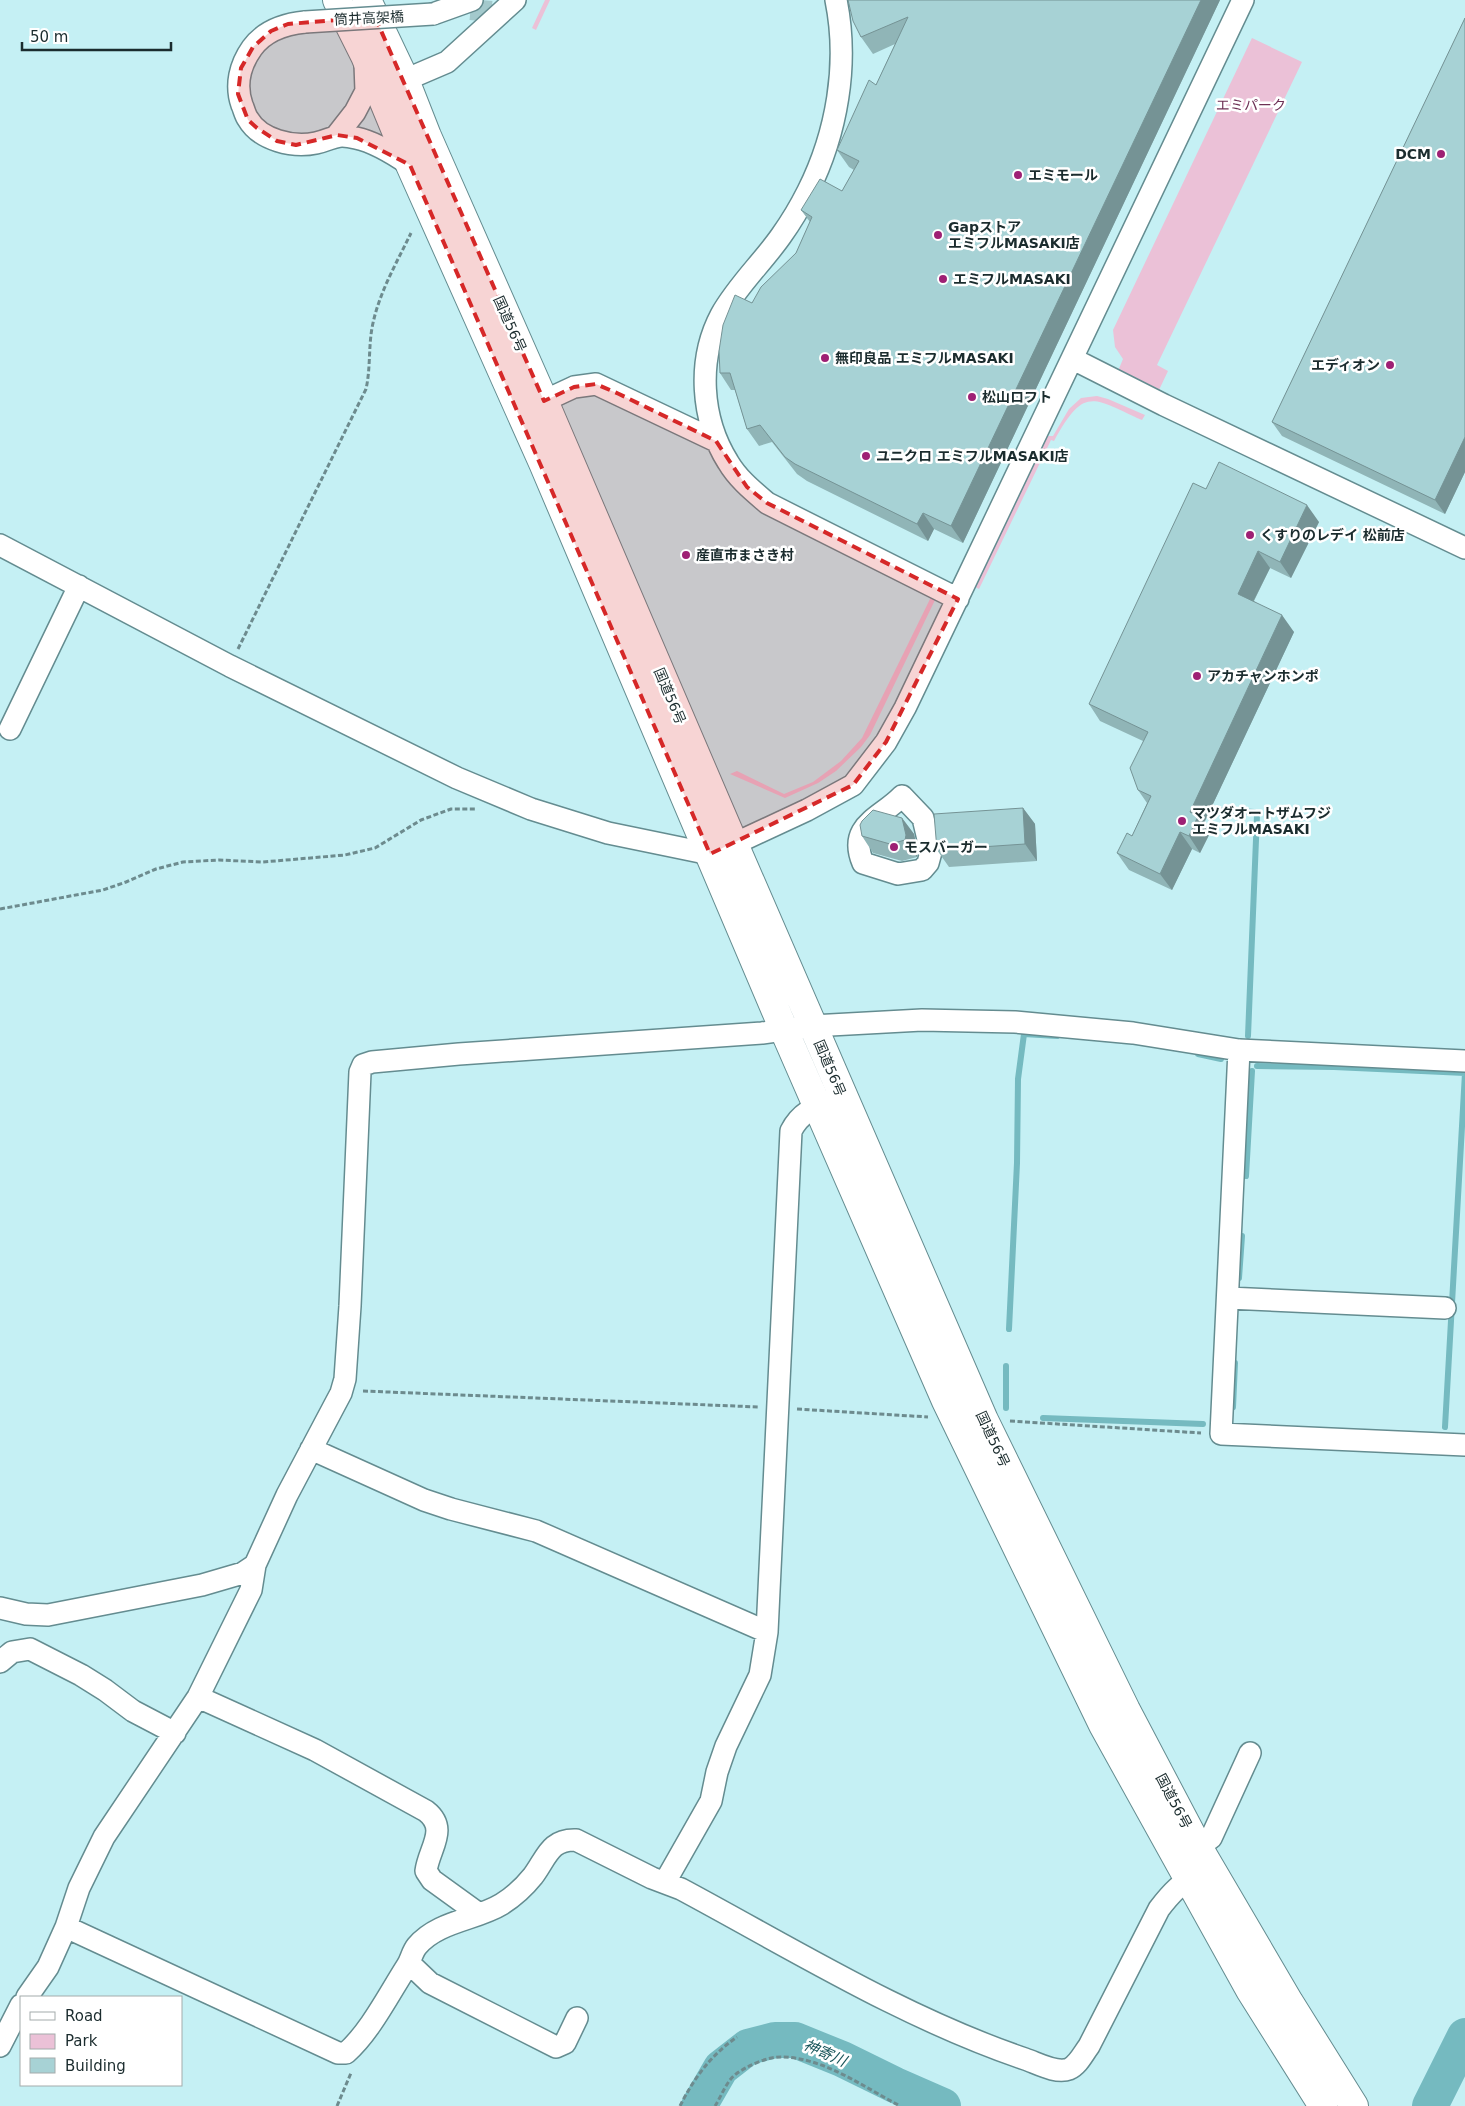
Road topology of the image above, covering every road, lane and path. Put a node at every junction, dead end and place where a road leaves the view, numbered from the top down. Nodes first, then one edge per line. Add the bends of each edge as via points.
1 (337, 0) edge
2 (366, 0) edge
3 (472, 0) edge
4 (515, 0) edge
5 (836, 0) edge
6 (1243, 0) edge
7 (365, 56) junction
8 (405, 80) junction
9 (337, 135) junction
10 (410, 165) junction
11 (411, 233) dead end
12 (1073, 359) junction
13 (544, 401) junction
14 (716, 441) junction
15 (0, 545) edge
16 (1465, 548) edge
17 (78, 586) junction
18 (958, 599) junction
19 (230, 666) junction
20 (10, 729) dead end
21 (477, 809) dead end
22 (722, 849) junction
23 (0, 909) edge
24 (812, 1026) junction
25 (784, 1030) junction
26 (1239, 1050) junction
27 (1465, 1061) edge
28 (842, 1095) junction
29 (817, 1106) junction
30 (1228, 1298) junction
31 (1445, 1308) dead end
32 (342, 1390) junction
33 (778, 1407) junction
34 (955, 1418) junction
35 (984, 1420) junction
36 (1221, 1434) junction
37 (1465, 1445) edge
38 (311, 1449) junction
39 (255, 1565) junction
40 (0, 1608) edge
41 (767, 1632) junction
42 (0, 1662) edge
43 (198, 1697) junction
44 (175, 1733) junction
45 (1250, 1753) dead end
46 (1198, 1864) junction
47 (665, 1882) junction
48 (478, 1914) junction
49 (66, 1927) junction
50 (409, 1963) junction
51 (28, 1996) edge
52 (20, 2008) edge
53 (578, 2018) dead end
54 (3, 2033) edge
55 (737, 2037) dead end
56 (346, 2053) junction
57 (336, 2106) edge
58 (680, 2106) edge
59 (715, 2106) edge
60 (900, 2106) edge
61 (1323, 2106) edge
62 (1354, 2106) edge

1 - 7 highway, 国道56号
2 - 8 highway, 国道56号
3 - 9 street, 筒井高架橋, bridge via 433,14 288,24 271,31 253,47 241,68 238,94 248,120 277,141 296,145 316,143
4 - 8 street via 478,28 447,62
5 - 14 street via 841,53 838,96 830,136 820,164 781,237 735,294 711,339 705,393
6 - 12 street
7 - 9 street via 366,91 356,112
7 - 10 highway, 国道56号
8 - 13 highway, 国道56号
9 - 10 street via 358,138 390,151
10 - 22 highway, 国道56号 via 543,463 606,614
11 - 19 path via 380,298 372,323 366,389
12 - 16 street
12 - 18 street
13 - 14 street via 574,387 596,384
13 - 22 highway, 国道56号
14 - 18 street via 747,487 767,503
15 - 17 street
17 - 19 street
17 - 20 street
18 - 22 street via 886,742 853,785
19 - 22 street via 456,778 531,809 608,833
21 - 23 path via 451,809 421,820 375,848 345,855 263,862 183,862 104,890
22 - 24 highway, 国道56号
22 - 25 highway, 国道56号
24 - 25 street
24 - 26 street via 922,1020 1015,1022 1133,1033
24 - 28 highway, 国道56号
25 - 29 highway, 国道56号
25 - 32 street via 459,1054 363,1065 360,1072 350,1306
26 - 27 street
26 - 30 street
28 - 29 street
28 - 35 highway, 国道56号
29 - 33 street via 797,1119 792,1131
29 - 34 highway, 国道56号
30 - 31 street
30 - 36 street
32 - 33 path
32 - 38 street
33 - 34 path
33 - 41 street
34 - 46 highway, 国道56号 via 1103,1726
35 - 36 path
35 - 46 highway, 国道56号
36 - 37 street
38 - 39 street via 286,1494
38 - 41 street via 424,1500 536,1531
39 - 40 street via 238,1575 202,1585 48,1615
39 - 43 street via 251,1590
41 - 47 street via 760,1675 726,1746 711,1801
42 - 44 street via 12,1652 30,1649 81,1675 133,1711
43 - 44 street
43 - 48 street via 314,1750 434,1817 438,1828 426,1871 432,1880
44 - 49 street via 104,1837 79,1888
45 - 46 street
46 - 47 street via 1158,1909 1078,2061 1068,2069 1055,2070 991,2048 916,2014
46 - 61 highway, 国道56号 via 1250,1990
46 - 62 highway, 国道56号
47 - 48 street via 576,1840 564,1840 552,1847 532,1877 516,1893
48 - 50 street via 428,1936 416,1947
49 - 51 street via 48,1967
49 - 56 street via 338,2053
50 - 53 street via 430,1983 556,2047 565,2043
50 - 56 street via 354,2046
52 - 54 street
55 - 58 path via 706,2063
56 - 57 path via 352,2071
59 - 60 path via 734,2075 757,2063 781,2056 805,2060 830,2070

